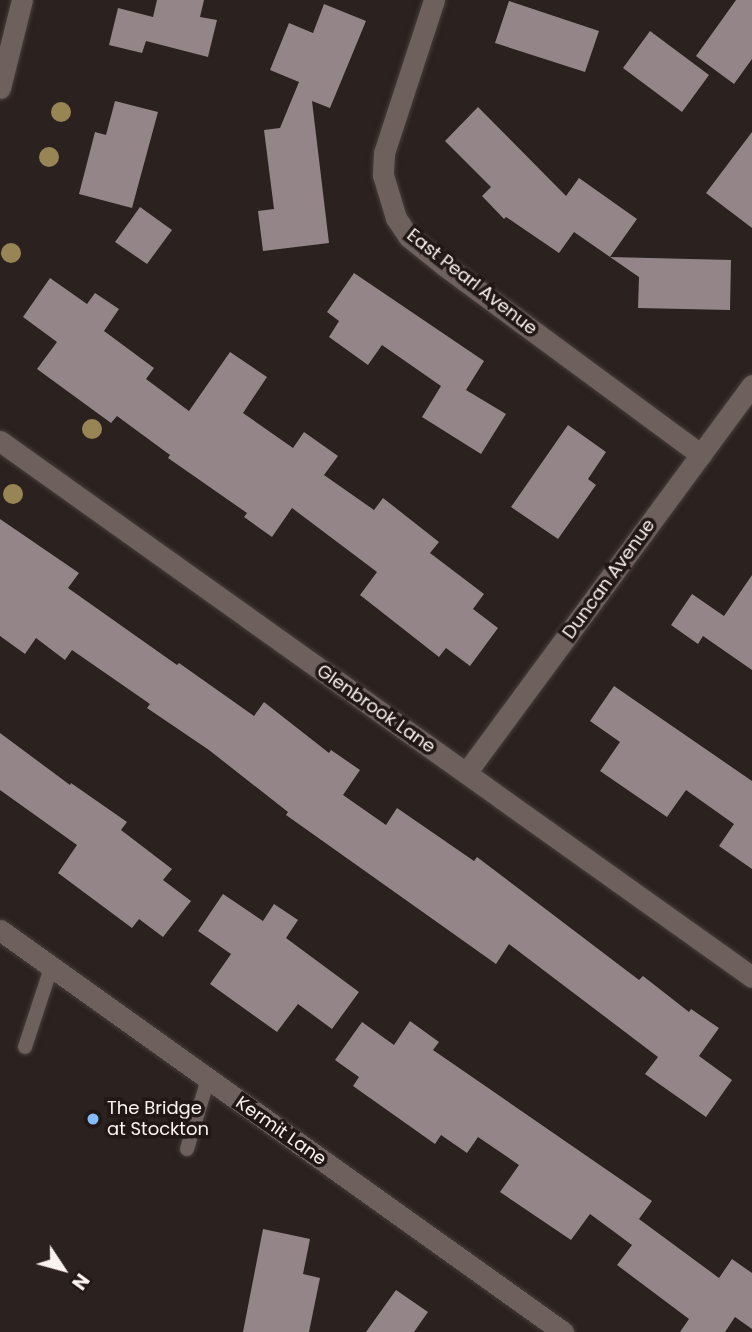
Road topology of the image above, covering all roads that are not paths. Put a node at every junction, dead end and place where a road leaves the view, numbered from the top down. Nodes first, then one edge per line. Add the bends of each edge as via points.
1 (22, 0) edge
2 (434, 0) edge
3 (0, 88) edge
4 (752, 385) edge
5 (0, 441) edge
6 (701, 455) junction
7 (466, 773) junction
8 (0, 930) edge
9 (51, 968) junction
10 (752, 977) edge
11 (25, 1047) dead end
12 (208, 1079) junction
13 (187, 1149) dead end
14 (563, 1332) edge

1 - 3 street
2 - 6 street, East Pearl Avenue via 384,153 383,175 396,218 410,237 445,265
4 - 6 street, Duncan Avenue
5 - 7 street, Glenbrook Lane
6 - 7 street, Duncan Avenue
7 - 10 street, Glenbrook Lane
8 - 9 street, Kermit Lane
9 - 11 lane
9 - 12 street, Kermit Lane
12 - 13 lane
12 - 14 street, Kermit Lane

